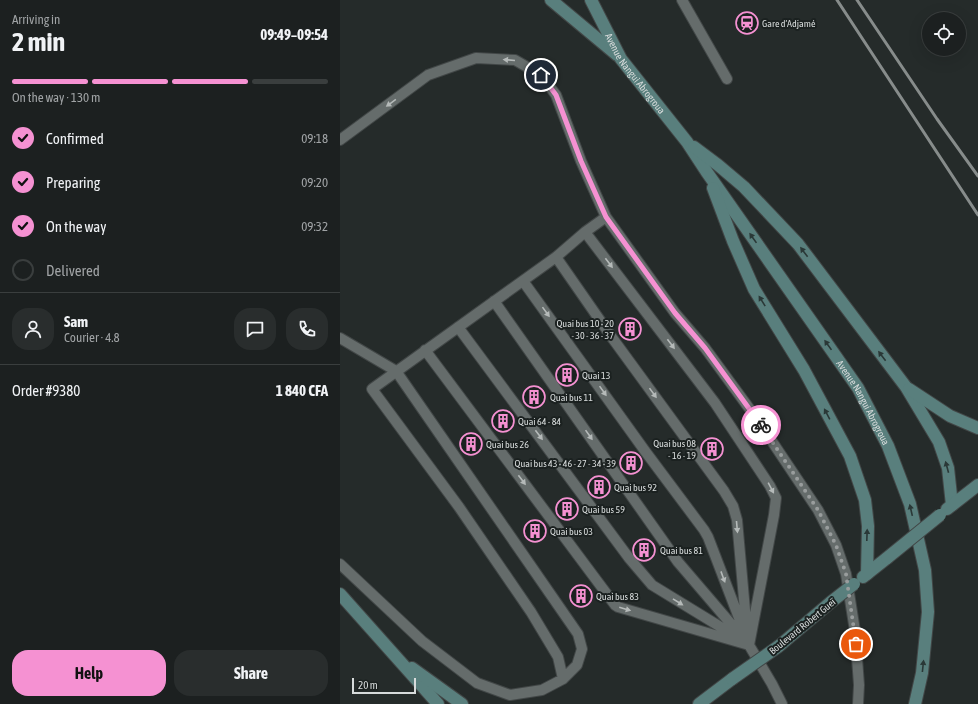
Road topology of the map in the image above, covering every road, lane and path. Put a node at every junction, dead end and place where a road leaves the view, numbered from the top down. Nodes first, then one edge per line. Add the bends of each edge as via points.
1 (550, 0) edge
2 (591, 0) edge
3 (682, 0) edge
4 (621, 59) junction
5 (727, 79) dead end
6 (340, 140) edge
7 (687, 142) junction
8 (706, 171) junction
9 (606, 217) junction
10 (585, 232) junction
11 (556, 257) junction
12 (523, 281) junction
13 (494, 301) junction
14 (458, 327) junction
15 (340, 338) edge
16 (425, 350) junction
17 (396, 371) junction
18 (906, 387) junction
19 (978, 428) edge
20 (978, 485) edge
21 (952, 505) junction
22 (340, 564) edge
23 (867, 574) junction
24 (340, 594) edge
25 (749, 645) junction
26 (390, 652) junction
27 (563, 679) junction
28 (438, 704) edge
29 (462, 704) edge
30 (699, 704) edge
31 (782, 704) edge
32 (858, 704) edge
33 (915, 704) edge

1 - 4 main road
2 - 4 main road, Avenue Nangui Abrogroua
3 - 5 lane
4 - 7 main road, Avenue Nangui Abrogroua
9 -> 6 lane via 556,95 541,75 515,60 476,58 428,75
7 - 8 main road, Avenue Nangui Abrogroua
18 -> 7 main road, Avenue Nangui Abrogroua via 798,244 744,188
23 -> 8 main road via 868,526 865,500 850,456 804,370 754,289
33 -> 8 main road, Avenue Nangui Abrogroua via 922,673 928,612 924,570 910,504 888,446 858,388
9 - 10 lane
9 - 32 lane via 675,313 705,348 757,419 818,510 836,545 846,574 855,631
10 - 11 lane
10 -> 25 lane via 715,403 776,498
11 - 12 lane
11 -> 25 lane via 733,506 737,520
12 - 13 lane
12 -> 25 lane via 704,530
13 - 14 lane
13 -> 25 lane via 678,562
14 - 16 lane
14 -> 25 lane via 649,583
15 - 17 lane
16 - 17 lane
16 -> 25 lane via 618,607
17 - 27 lane via 578,634 582,649 577,666
17 - 27 lane via 372,389 459,507 531,612 558,657
18 - 19 main road via 950,416
21 -> 18 main road via 948,468 939,442
20 - 21 main road, Boulevard Robert Gueï
21 - 23 main road, Boulevard Robert Gueï, bridge
22 - 27 lane via 422,641 477,683 510,695 542,690
23 - 30 main road, Boulevard Robert Gueï, bridge via 778,646
24 - 26 main road
25 - 31 lane
26 - 28 main road
26 - 29 main road

